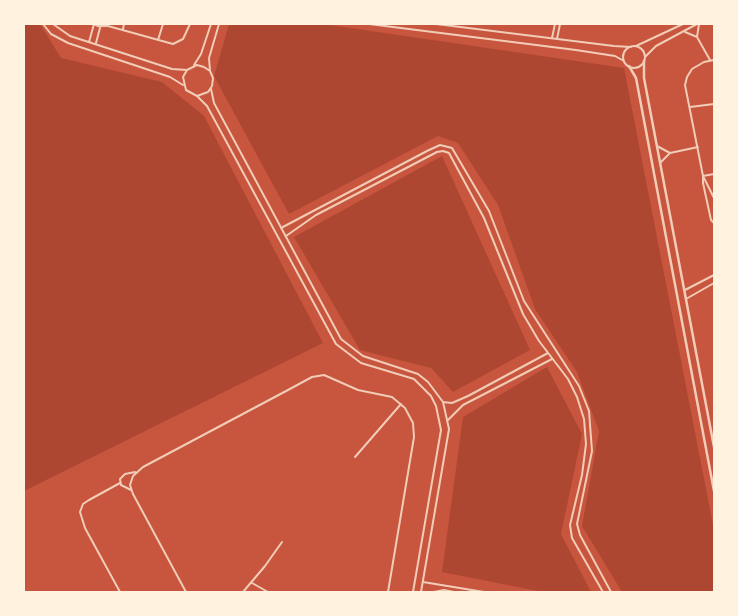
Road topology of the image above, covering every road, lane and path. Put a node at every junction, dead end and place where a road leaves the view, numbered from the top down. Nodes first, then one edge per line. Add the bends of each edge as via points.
1 (43, 24) edge
2 (53, 24) edge
3 (94, 24) edge
4 (124, 24) edge
5 (163, 24) edge
6 (190, 24) edge
7 (211, 24) edge
8 (219, 24) edge
9 (369, 24) edge
10 (436, 24) edge
11 (554, 24) edge
12 (560, 24) edge
13 (683, 24) edge
14 (698, 24) edge
15 (100, 25) edge
16 (123, 30) junction
17 (682, 32) junction
18 (697, 37) junction
19 (552, 38) junction
20 (557, 39) junction
21 (158, 40) junction
22 (92, 43) junction
23 (631, 46) junction
24 (635, 46) junction
25 (90, 51) junction
26 (644, 59) junction
27 (714, 60) edge
28 (624, 61) junction
29 (711, 61) junction
30 (194, 66) junction
31 (629, 66) junction
32 (187, 70) junction
33 (210, 71) junction
34 (184, 86) junction
35 (211, 89) junction
36 (197, 96) junction
37 (714, 104) edge
38 (690, 107) junction
39 (657, 146) junction
40 (698, 147) junction
41 (670, 153) junction
42 (660, 163) junction
43 (714, 174) edge
44 (703, 176) junction
45 (714, 198) edge
46 (714, 224) edge
47 (281, 228) junction
48 (286, 236) junction
49 (714, 275) edge
50 (714, 283) edge
51 (684, 291) junction
52 (686, 299) junction
53 (548, 353) junction
54 (552, 360) junction
55 (443, 402) junction
56 (401, 404) junction
57 (448, 420) junction
58 (714, 447) edge
59 (355, 457) dead end
60 (136, 472) junction
61 (120, 484) junction
62 (131, 490) junction
63 (714, 491) edge
64 (282, 542) dead end
65 (423, 582) junction
66 (252, 583) junction
67 (120, 592) edge
68 (186, 592) edge
69 (242, 592) edge
70 (268, 592) edge
71 (388, 592) edge
72 (413, 592) edge
73 (421, 592) edge
74 (434, 592) edge
75 (454, 592) edge
76 (484, 592) edge
77 (603, 592) edge
78 (611, 592) edge

1 - 25 street via 59,39
2 - 22 street via 70,36
3 - 15 street
3 - 22 street
4 - 16 street
5 - 21 street
6 - 21 street via 179,43
7 - 30 street
8 - 33 street via 209,58
9 - 28 street via 576,50 615,56
10 - 19 street
11 - 19 street
12 - 20 street
13 - 24 street
14 - 17 street
14 - 18 street
15 - 16 street
15 - 22 street
16 - 21 street
17 - 18 street
17 - 26 street via 656,46
18 - 29 street
19 - 20 street
20 - 23 street
22 - 25 street
22 - 32 street via 172,69
23 - 24 street
23 - 28 street via 624,53
24 - 26 street via 642,50
25 - 34 street via 170,77
26 - 31 street via 639,66
26 - 39 street via 643,72
27 - 29 street
28 - 31 street
29 - 38 street via 695,66 687,76 685,85
30 - 32 street
30 - 33 street
31 - 63 street via 636,78
32 - 34 street via 183,77
33 - 35 street via 213,78
34 - 36 street
35 - 36 street
35 - 47 street via 214,103
36 - 72 street via 207,106 336,344 361,363 414,379 436,406 441,430
37 - 38 street
38 - 40 street
39 - 41 street
39 - 42 street
40 - 41 street
40 - 44 street
41 - 42 street
42 - 51 street
43 - 44 street
44 - 45 street
44 - 46 street via 705,197
47 - 48 street
47 - 78 street via 427,151 440,145 452,148 489,211 524,301 579,386 589,411 592,451 577,524
48 - 53 street via 316,215 437,152 446,152 461,173 484,218 523,314
48 - 55 street via 336,331 348,346 371,360 418,374
49 - 51 street
50 - 52 street
51 - 52 street
52 - 58 street
53 - 54 street
53 - 55 street via 468,396 452,403
54 - 57 street via 463,405
54 - 77 street via 568,379 584,419 586,444 570,525 572,538
55 - 57 street
56 - 59 street
56 - 60 street via 387,395 358,390 332,377 316,376
56 - 71 street via 411,417 414,437
57 - 65 street
60 - 61 street via 122,475
60 - 62 street via 131,480
61 - 62 street
61 - 67 street via 83,504 80,512 85,528
62 - 68 street
64 - 66 street
65 - 73 street
65 - 76 street
66 - 69 street
66 - 70 street
74 - 75 street

